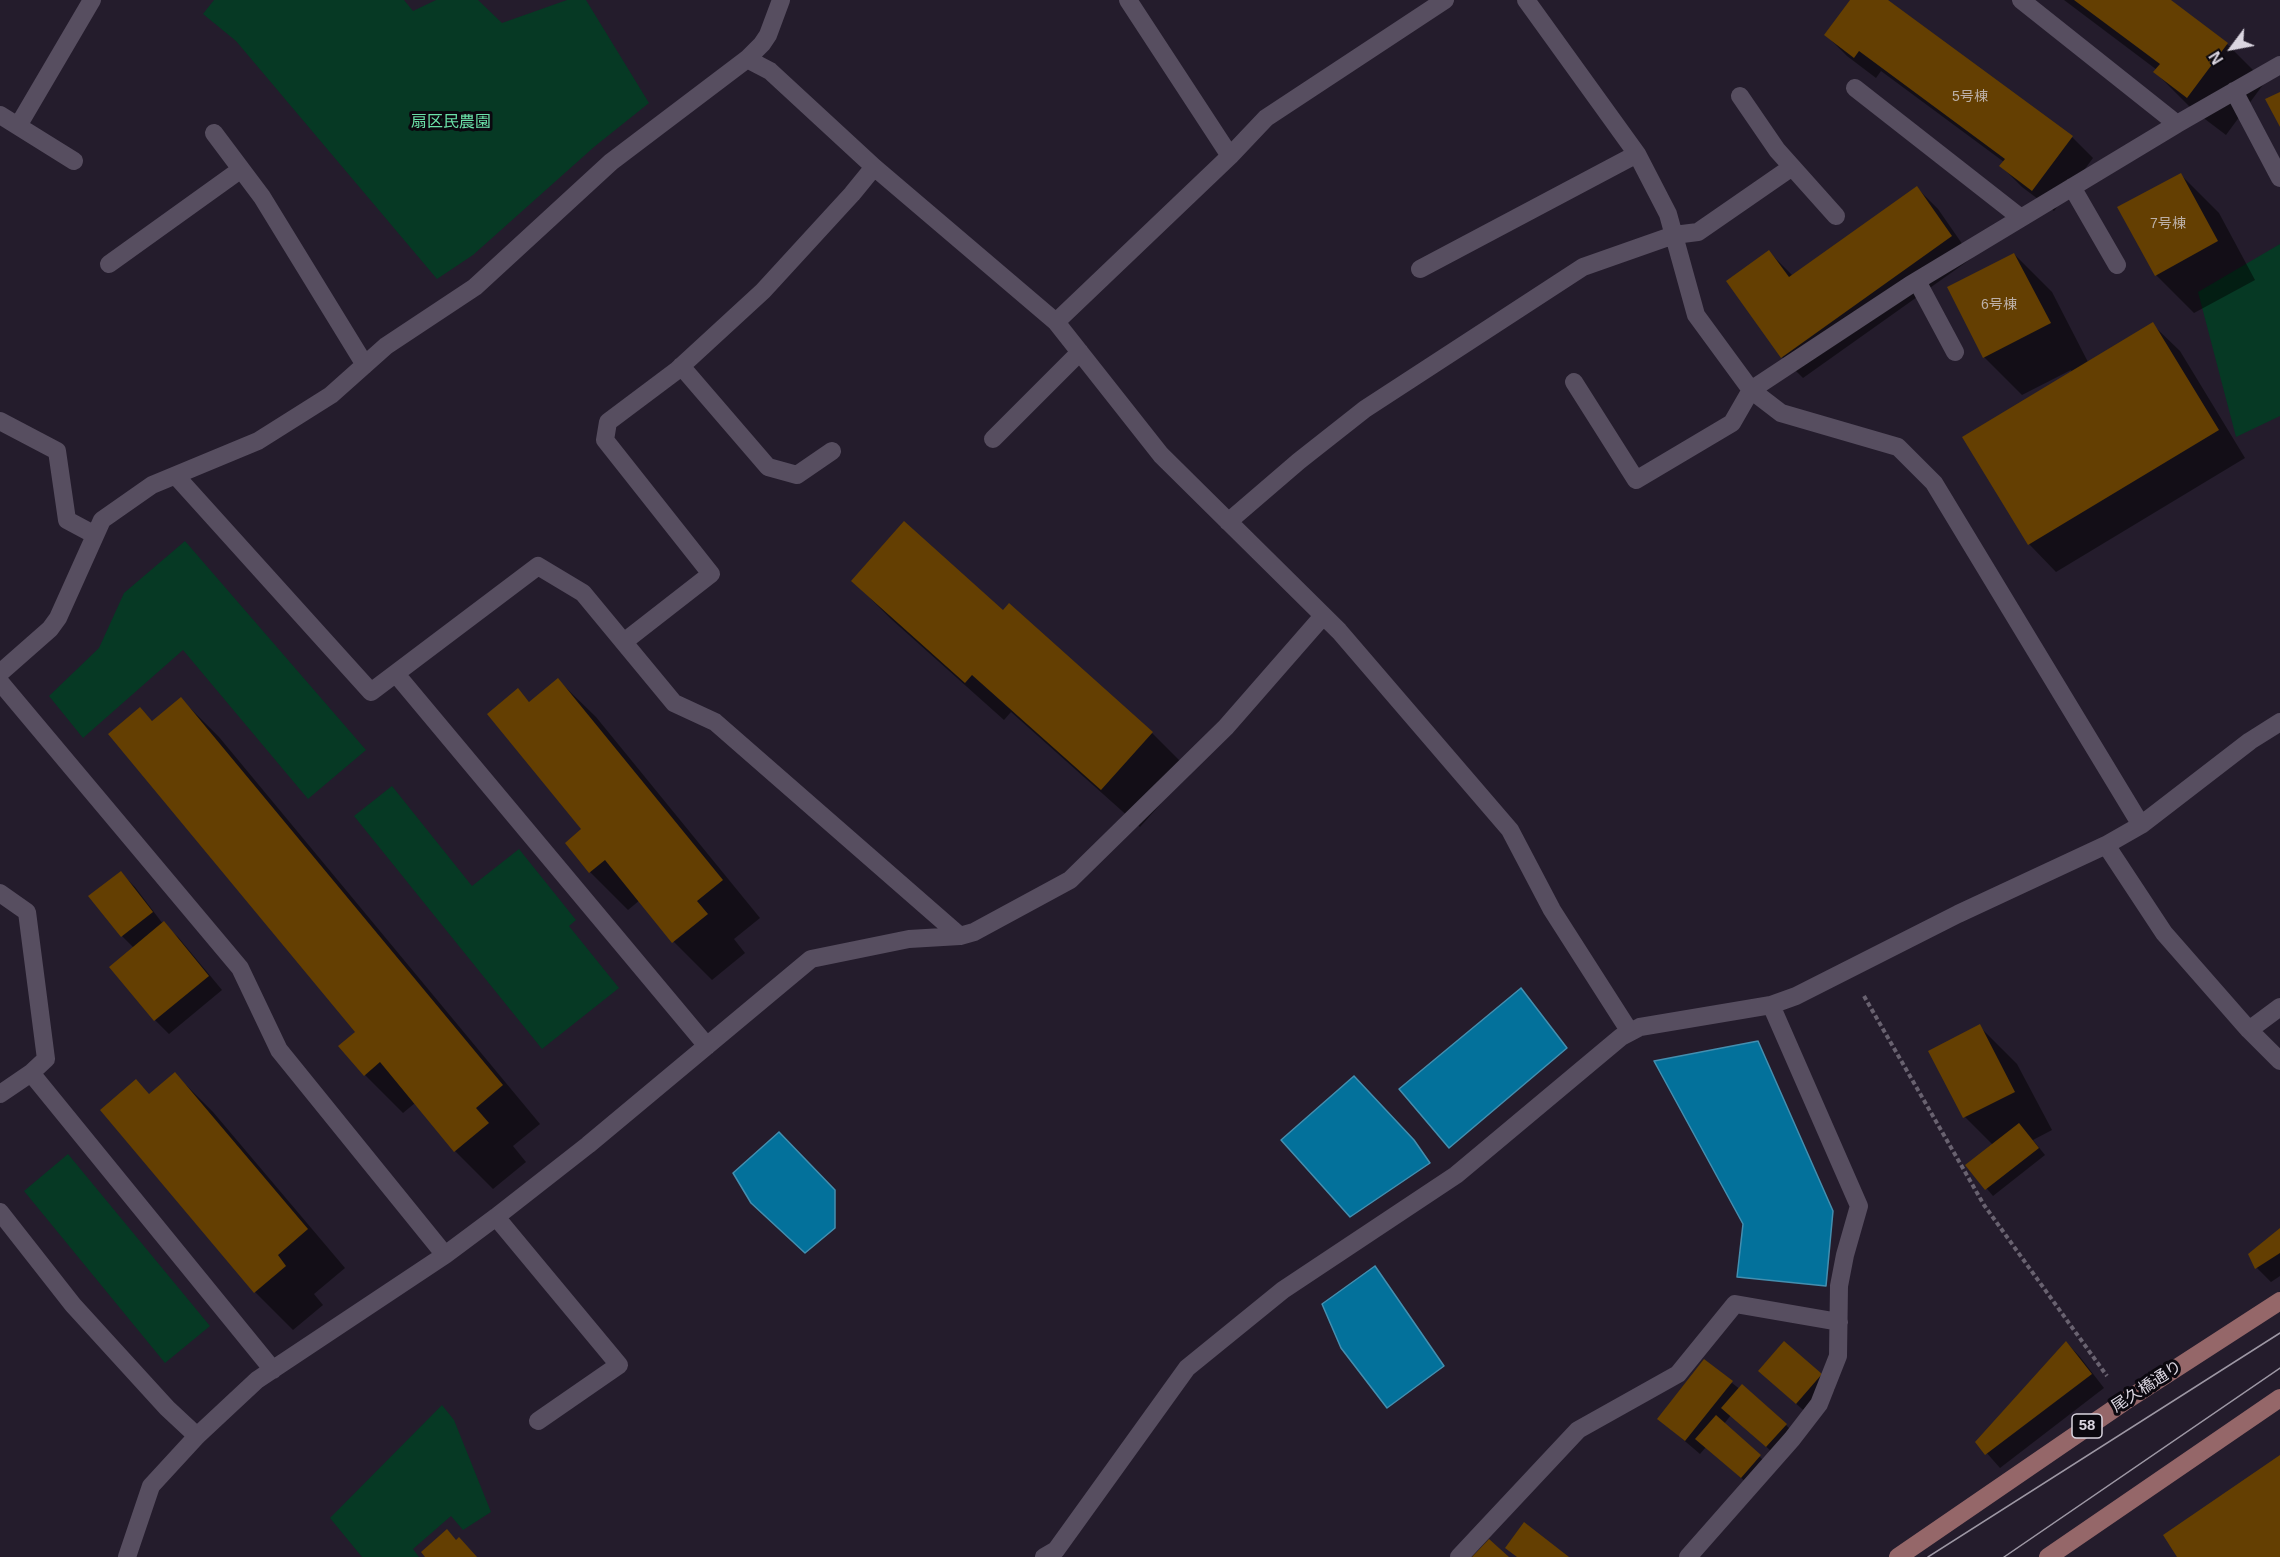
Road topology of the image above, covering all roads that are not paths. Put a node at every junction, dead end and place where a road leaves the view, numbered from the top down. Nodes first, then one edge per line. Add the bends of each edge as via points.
1 (92, 0) edge
2 (781, 0) edge
3 (1128, 0) edge
4 (1445, 0) edge
5 (1526, 0) edge
6 (2021, 0) edge
7 (747, 58) junction
8 (2280, 65) edge
9 (1855, 88) dead end
10 (2234, 91) junction
11 (1740, 96) dead end
12 (0, 115) edge
13 (2177, 124) junction
14 (18, 126) junction
15 (214, 134) dead end
16 (1637, 154) junction
17 (1230, 156) junction
18 (74, 161) dead end
19 (873, 167) junction
20 (1792, 167) junction
21 (240, 170) junction
22 (2280, 177) edge
23 (2072, 187) junction
24 (1836, 216) dead end
25 (2021, 218) junction
26 (1674, 235) junction
27 (109, 264) dead end
28 (2117, 265) dead end
29 (1420, 269) dead end
30 (1917, 281) junction
31 (1056, 322) junction
32 (1080, 352) junction
33 (1955, 352) dead end
34 (365, 365) junction
35 (681, 366) junction
36 (1574, 382) dead end
37 (1751, 390) junction
38 (0, 421) edge
39 (993, 439) dead end
40 (832, 451) dead end
41 (176, 476) junction
42 (1228, 522) junction
43 (94, 535) junction
44 (1323, 616) junction
45 (624, 641) junction
46 (0, 673) edge
47 (396, 674) junction
48 (0, 682) edge
49 (2280, 722) edge
50 (2141, 825) junction
51 (2106, 846) junction
52 (0, 893) edge
53 (960, 936) junction
54 (1772, 1005) junction
55 (2280, 1007) edge
56 (2249, 1030) junction
57 (1630, 1032) junction
58 (707, 1046) junction
59 (2277, 1053) edge
60 (31, 1073) junction
61 (0, 1094) edge
62 (0, 1212) edge
63 (496, 1216) junction
64 (445, 1255) junction
65 (2280, 1301) edge
66 (1839, 1322) junction
67 (273, 1370) junction
68 (2280, 1398) edge
69 (538, 1421) dead end
70 (197, 1436) junction
71 (1046, 1556) edge
72 (127, 1557) edge
73 (1459, 1557) edge
74 (1688, 1557) edge
75 (1898, 1557) edge
76 (2048, 1557) edge

1 - 14 street
2 - 7 street via 768,35
3 - 17 street
4 - 17 street via 1266,118
5 - 16 street
6 - 13 street
7 - 19 street via 770,71
7 - 34 street via 611,162 475,287 386,346
8 - 10 street
9 - 25 street
10 - 13 street
10 - 22 street
11 - 20 street
12 - 14 street
13 - 23 street
14 - 18 street
15 - 21 street
16 - 26 street via 1668,214
16 - 29 street
17 - 31 street
19 - 31 street
19 - 35 street via 763,291
20 - 24 street
20 - 26 street via 1698,232
21 - 27 street
21 - 34 street via 262,197
23 - 25 street
23 - 28 street
25 - 30 street
26 - 37 street via 1696,315
26 - 42 street via 1583,267 1365,409
30 - 33 street
30 - 37 street
31 - 32 street
32 - 39 street
32 - 42 street via 1161,455
34 - 41 street via 331,395 258,441
35 - 40 street via 768,467 797,475
35 - 45 street via 608,422 605,440 711,574
36 - 37 street via 1636,480 1732,423
37 - 50 street via 1781,413 1898,447 1934,483
38 - 43 street via 57,451 67,520
41 - 43 street via 152,485 102,520
41 - 47 street via 371,692
42 - 44 street
43 - 46 street via 58,618
44 - 53 street via 1226,727 1070,880
44 - 57 street via 1510,830 1552,910
45 - 47 street via 583,593 538,566
45 - 53 street via 674,703 715,722
47 - 58 street
48 - 64 street via 240,968 279,1050
49 - 50 street
50 - 51 street
51 - 54 street
51 - 56 street via 2164,933
52 - 60 street via 27,912 46,1059
53 - 58 street via 909,939 812,959
54 - 57 street via 1640,1027
54 - 66 street via 1859,1206 1839,1286
55 - 56 street
56 - 59 street
57 - 71 street via 1456,1175 1283,1290 1187,1368 1056,1550
58 - 63 street
60 - 61 street
60 - 67 street
62 - 70 street via 73,1305
63 - 64 street
63 - 69 street via 619,1365
64 - 67 street
65 - 75 main road, 尾久橋通り / 58 via 2124,1401
66 - 73 street via 1735,1304 1678,1374 1578,1430
66 - 74 street via 1838,1356 1819,1404
67 - 70 street
68 - 76 main road
70 - 72 street via 151,1486

